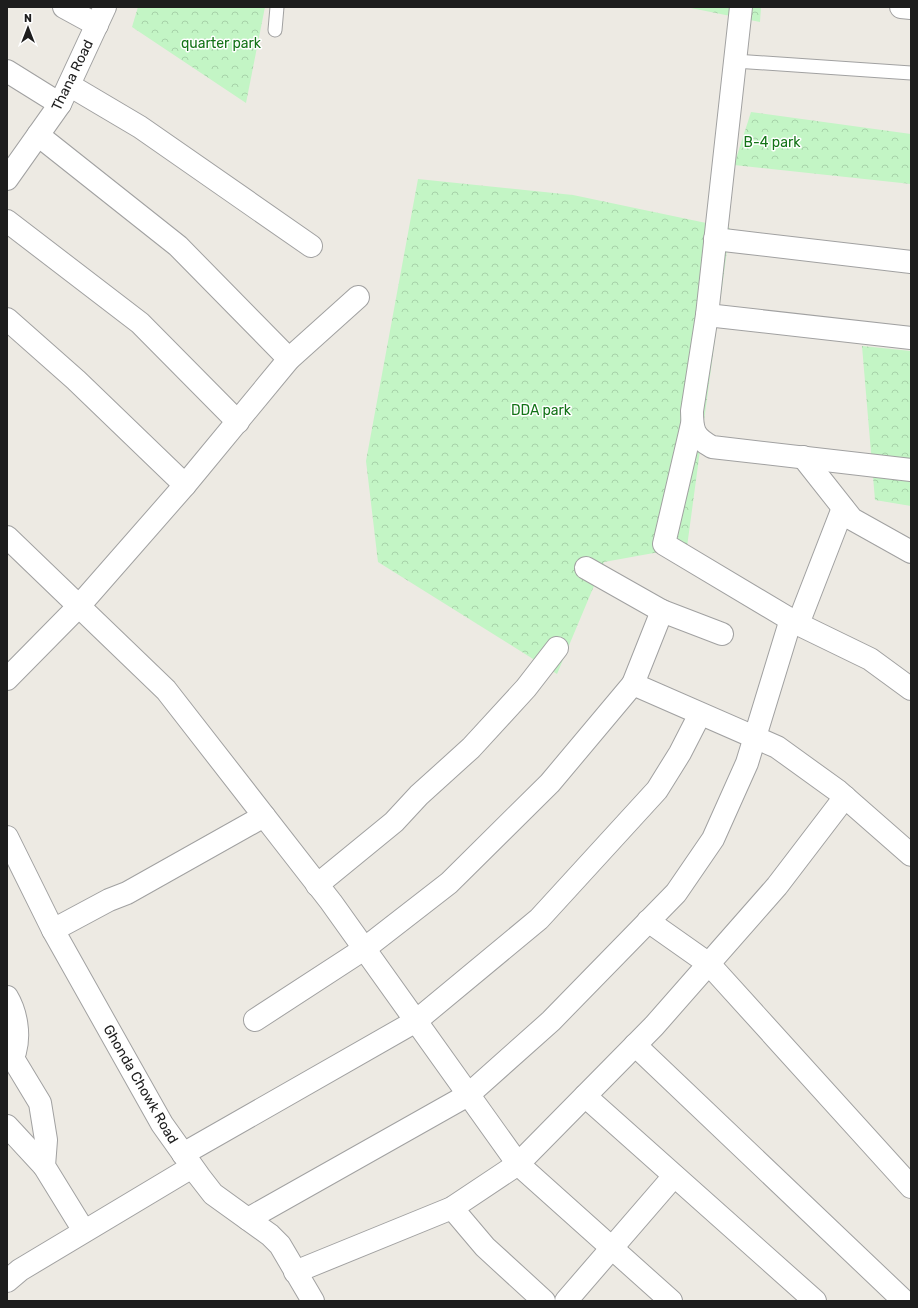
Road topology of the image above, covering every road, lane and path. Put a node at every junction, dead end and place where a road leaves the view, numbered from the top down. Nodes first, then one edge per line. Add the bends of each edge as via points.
1 (64, 7) edge
2 (277, 7) edge
3 (741, 7) edge
4 (901, 7) edge
5 (911, 8) edge
6 (101, 16) edge
7 (275, 30) dead end
8 (735, 61) junction
9 (7, 71) edge
10 (911, 73) edge
11 (65, 95) junction
12 (38, 136) junction
13 (7, 179) edge
14 (7, 221) edge
15 (715, 240) junction
16 (311, 246) dead end
17 (911, 262) edge
18 (358, 297) dead end
19 (707, 315) junction
20 (7, 319) edge
21 (911, 338) edge
22 (289, 359) junction
23 (238, 422) junction
24 (692, 424) junction
25 (803, 457) junction
26 (911, 470) edge
27 (186, 485) junction
28 (843, 508) junction
29 (7, 537) edge
30 (911, 552) edge
31 (586, 568) dead end
32 (78, 606) junction
33 (662, 611) junction
34 (795, 622) junction
35 (722, 634) dead end
36 (557, 648) dead end
37 (7, 679) edge
38 (633, 684) junction
39 (911, 689) edge
40 (700, 714) junction
41 (754, 737) junction
42 (845, 797) junction
43 (264, 816) junction
44 (7, 837) edge
45 (911, 855) edge
46 (318, 885) junction
47 (648, 921) junction
48 (53, 930) junction
49 (364, 949) junction
50 (709, 964) junction
51 (7, 997) edge
52 (255, 1020) dead end
53 (416, 1021) junction
54 (635, 1046) junction
55 (9, 1055) edge
56 (468, 1095) junction
57 (585, 1096) junction
58 (7, 1126) edge
59 (187, 1160) junction
60 (518, 1164) junction
61 (44, 1166) junction
62 (674, 1176) junction
63 (911, 1187) edge
64 (452, 1208) junction
65 (248, 1219) junction
66 (84, 1231) junction
67 (612, 1249) junction
68 (11, 1270) edge
69 (295, 1272) junction
70 (313, 1301) edge
71 (544, 1301) edge
72 (566, 1301) edge
73 (670, 1301) edge
74 (815, 1301) edge
75 (904, 1301) edge

1 - 6 street
2 - 7 lane
3 - 8 street
4 - 5 street
6 - 11 street, Thana Road
8 - 10 lane
8 - 15 street
9 - 11 street
11 - 12 street, Thana Road
11 - 16 street via 140,127
12 - 13 street, Thana Road
12 - 22 street via 178,246
14 - 23 street via 140,323
15 - 17 street
15 - 19 street
18 - 22 street
19 - 21 street
19 - 24 street
20 - 27 street via 76,380
22 - 23 street
23 - 27 street
24 - 25 street via 700,441 712,447
24 - 34 street via 664,544
25 - 26 street
25 - 28 street
27 - 32 street
28 - 30 street via 852,519
28 - 34 street
29 - 32 street
31 - 33 street
32 - 37 street
32 - 43 street via 166,690
33 - 35 street
33 - 38 street
34 - 39 street via 870,659
34 - 41 street
36 - 46 street via 526,688 471,748 419,795 394,822
38 - 40 street
38 - 49 street via 550,783 449,884
40 - 41 street
40 - 53 street via 657,790 544,913
41 - 42 street via 777,747
41 - 47 street via 747,763 713,839 676,893
42 - 45 street
42 - 50 street via 777,886
43 - 46 street
43 - 48 street via 127,893
44 - 48 street, Ghonda Chowk Road
46 - 49 street
47 - 50 street
47 - 56 street via 551,1021
48 - 59 street, Ghonda Chowk Road via 162,1124
49 - 52 street
49 - 53 street
50 - 54 street
50 - 63 street
51 - 55 street via 15,1015 17,1042 15,1052
53 - 56 street
53 - 59 street
54 - 57 street
54 - 75 street
55 - 61 street via 40,1104 46,1140
56 - 60 street
56 - 65 street
57 - 60 street
57 - 62 street
58 - 61 street
59 - 65 street, Ghonda Chowk Road via 213,1194
59 - 66 street
60 - 64 street
60 - 67 street
61 - 66 street
62 - 67 street
62 - 74 street
64 - 69 street
64 - 71 street via 485,1247
65 - 69 street, Ghonda Chowk Road via 280,1245
66 - 68 street
67 - 72 street
67 - 73 street
69 - 70 street, Ghonda Chowk Road

